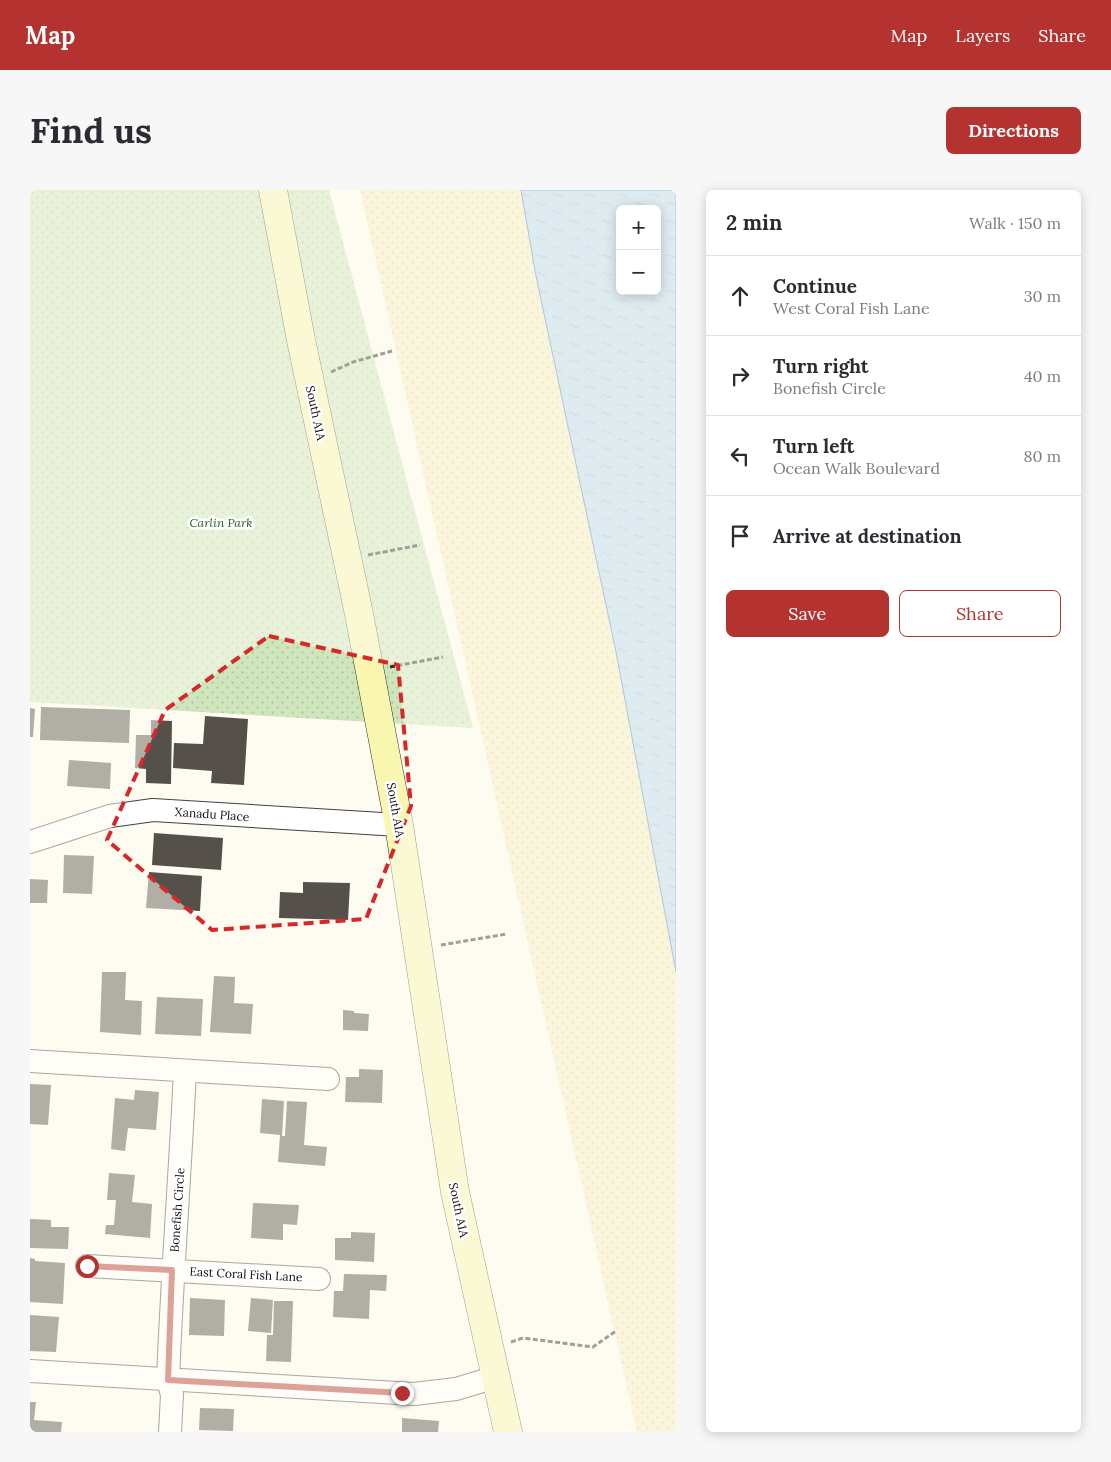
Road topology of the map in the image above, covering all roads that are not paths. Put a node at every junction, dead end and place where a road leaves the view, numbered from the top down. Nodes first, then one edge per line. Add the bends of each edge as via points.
1 (273, 190) edge
2 (399, 825) junction
3 (30, 842) edge
4 (30, 1061) edge
5 (185, 1071) junction
6 (328, 1079) dead end
7 (87, 1266) dead end
8 (172, 1270) junction
9 (319, 1279) dead end
10 (30, 1371) edge
11 (496, 1377) junction
12 (168, 1380) junction
13 (170, 1432) edge
14 (508, 1432) edge

1 - 2 street, South A1A
2 - 3 street, Xanadu Place via 153,810 110,816
2 - 11 street, South A1A via 455,1192
4 - 5 street
5 - 6 street
5 - 8 street, Bonefish Circle
7 - 8 street, East Coral Fish Lane
8 - 9 street, East Coral Fish Lane
8 - 12 street, Bonefish Circle
10 - 12 street
11 - 12 street via 456,1389 414,1394
11 - 14 street, South A1A
12 - 13 street, Bonefish Circle via 172,1395

